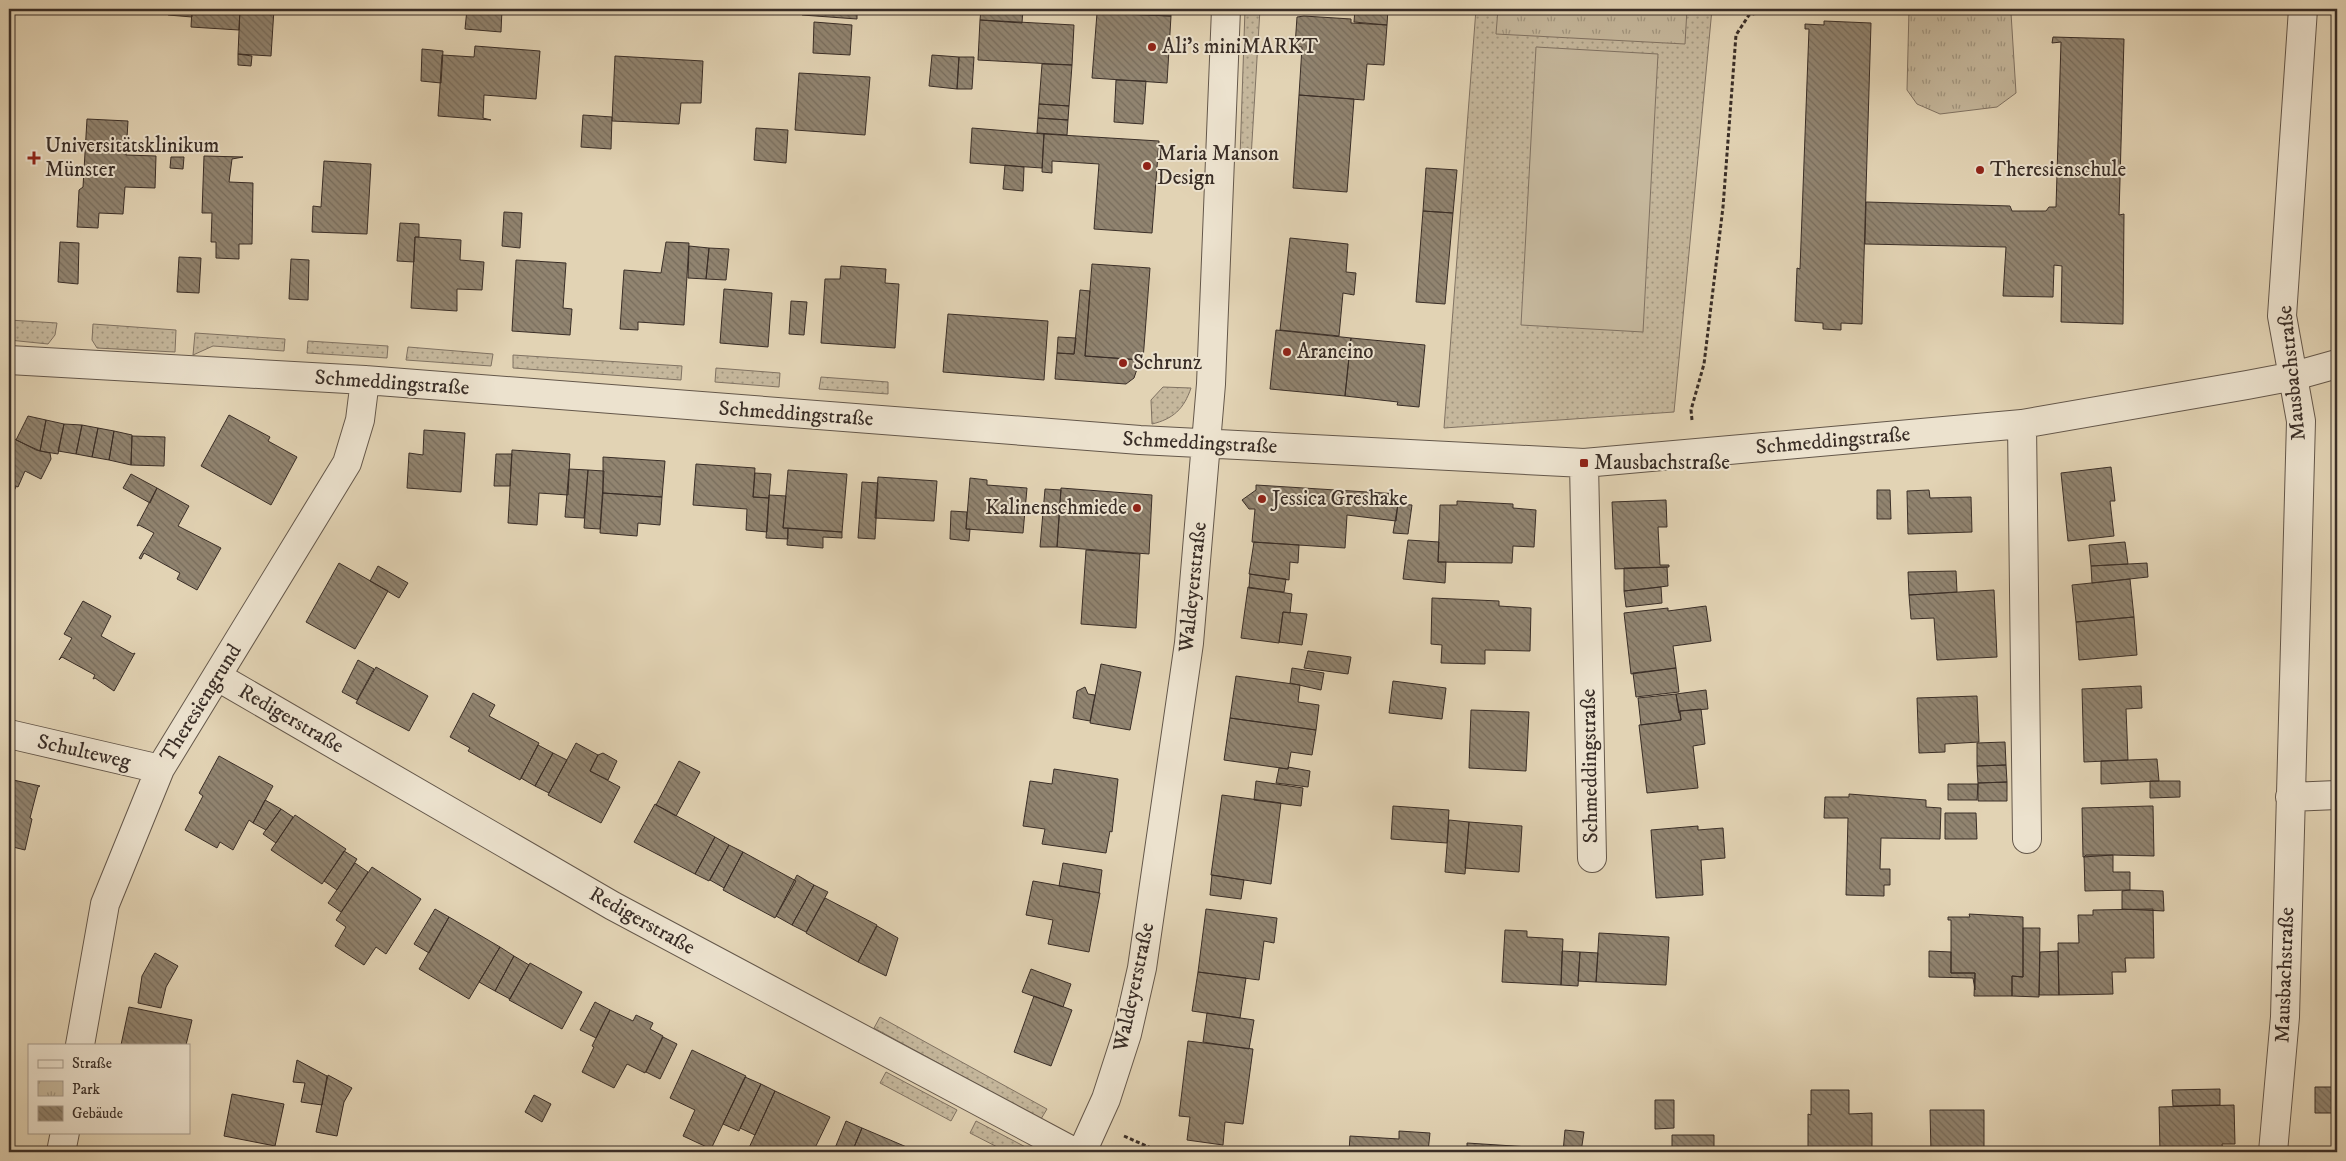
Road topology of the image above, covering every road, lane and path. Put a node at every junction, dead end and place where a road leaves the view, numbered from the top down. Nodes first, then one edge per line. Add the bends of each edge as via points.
1 (1226, 9) edge
2 (1772, 9) edge
3 (2303, 9) edge
4 (9, 360) edge
5 (2337, 364) edge
6 (2294, 376) junction
7 (365, 380) junction
8 (2022, 424) junction
9 (1207, 444) junction
10 (1697, 453) junction
11 (1584, 463) junction
12 (218, 677) junction
13 (9, 734) edge
14 (160, 769) junction
15 (2337, 795) edge
16 (2290, 797) junction
17 (2026, 839) dead end
18 (1592, 858) dead end
19 (80, 1044) edge
20 (1096, 1123) junction
21 (65, 1134) edge
22 (61, 1152) edge
23 (1074, 1152) edge
24 (1082, 1152) edge
25 (1160, 1152) edge
26 (2273, 1152) edge

1 - 9 street, Waldeyerstraße
2 - 10 path via 1749,15 1736,35 1722,217 1704,364 1690,410
3 - 6 street, Mausbachstraße via 2282,316
4 - 7 street, Schmeddingstraße
5 - 6 street, Schmeddingstraße
6 - 8 street, Schmeddingstraße
6 - 16 street, Mausbachstraße via 2302,421
7 - 9 street, Schmeddingstraße
7 - 12 street, Theresiengrund via 360,420 348,463
8 - 10 street, Schmeddingstraße
8 - 17 street
9 - 11 street, Schmeddingstraße
9 - 20 street, Waldeyerstraße via 1188,643 1142,968 1127,1034
10 - 11 street, Schmeddingstraße
11 - 18 street, Schmeddingstraße
12 - 14 street, Theresiengrund
12 - 23 street, Redigerstraße via 613,906
13 - 14 street, Schulteweg
14 - 19 street, Theresiengrund via 105,904
15 - 16 street
16 - 26 street, Mausbachstraße via 2285,1017
20 - 24 street, Waldeyerstraße
20 - 25 path
21 - 22 street

